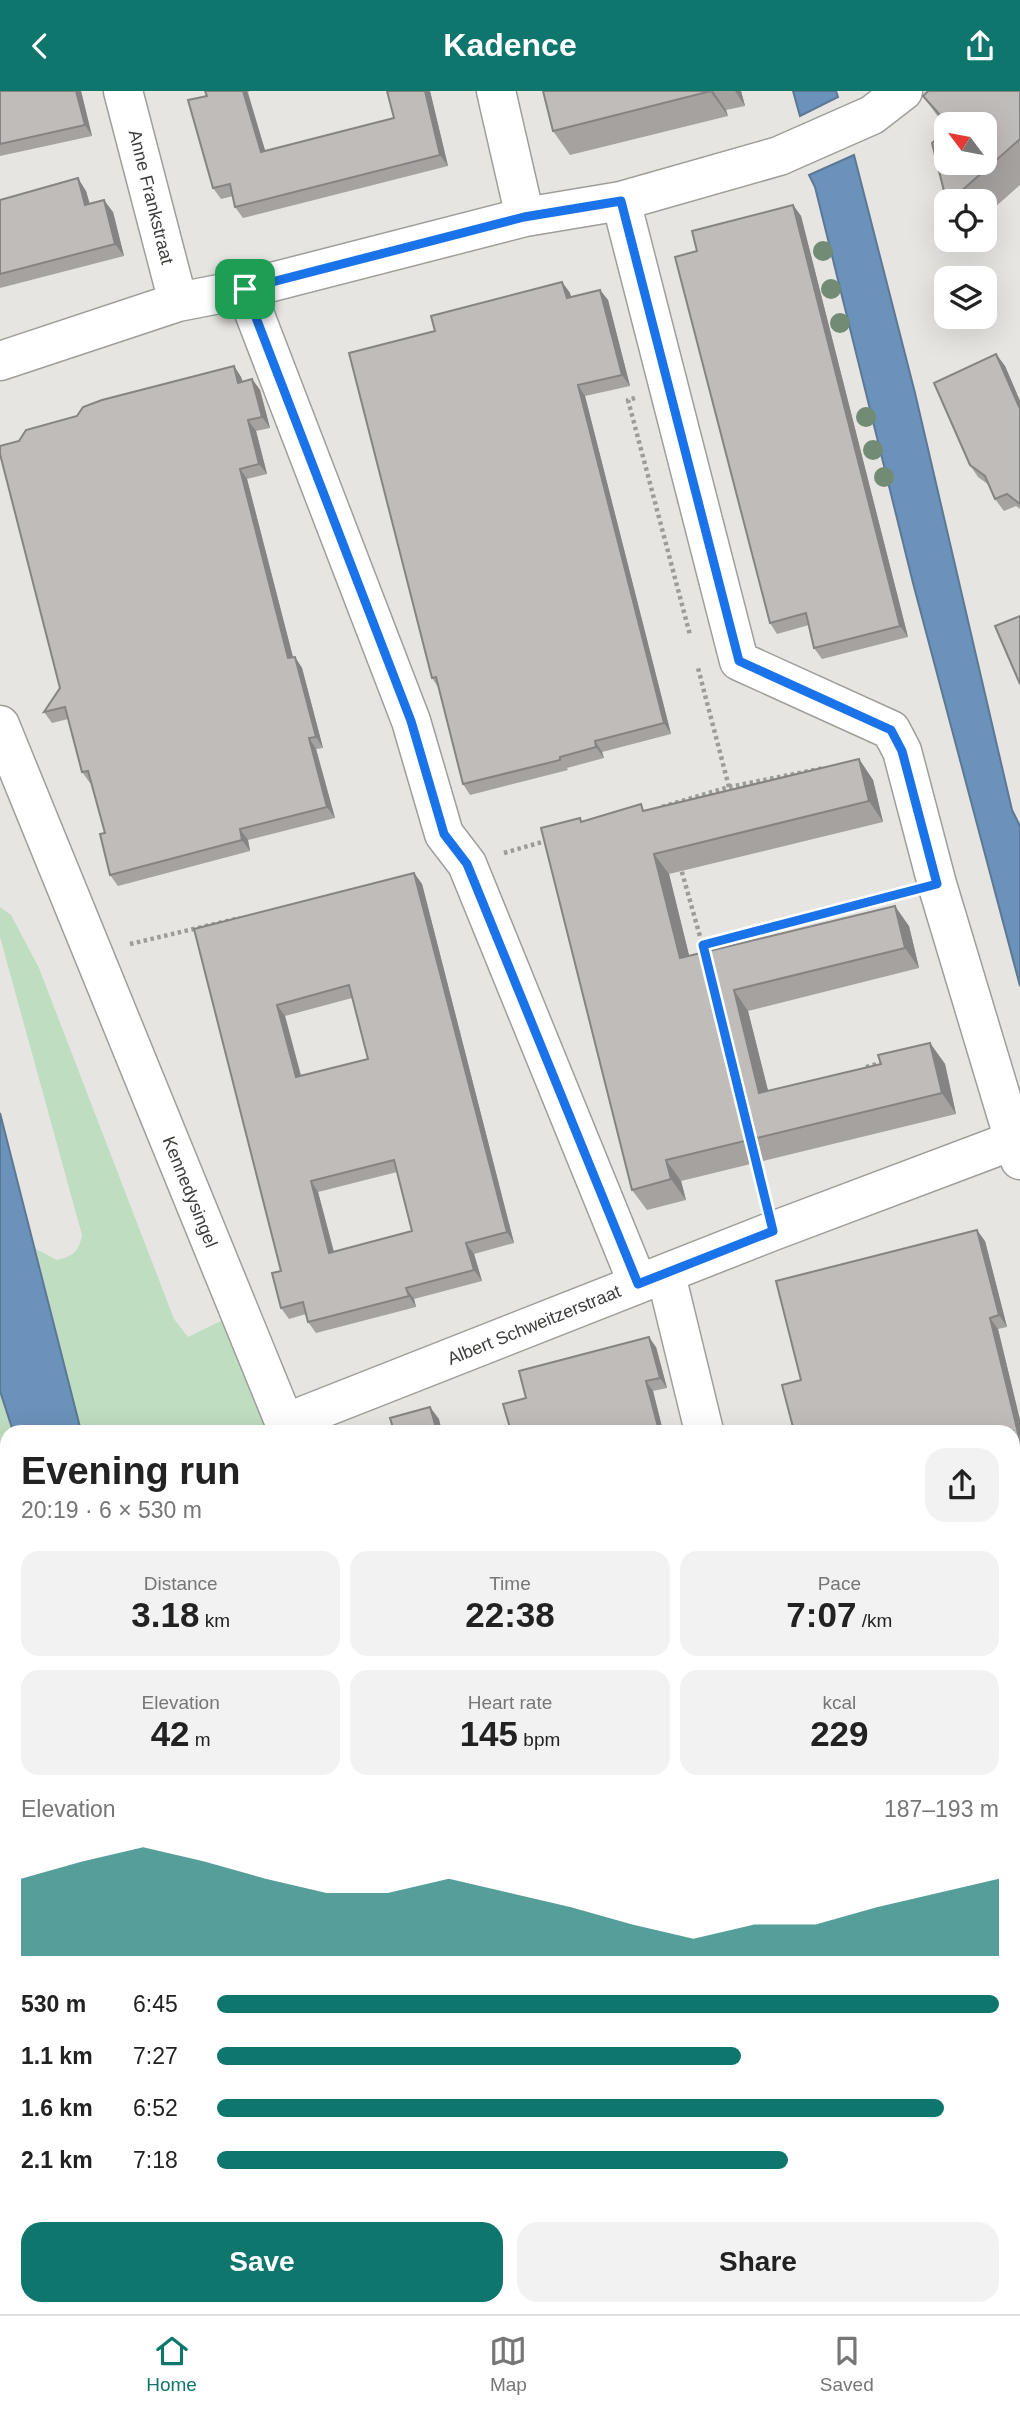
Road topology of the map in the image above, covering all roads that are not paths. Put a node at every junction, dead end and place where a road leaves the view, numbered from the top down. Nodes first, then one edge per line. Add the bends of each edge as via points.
1 (123, 91) edge
2 (496, 91) edge
3 (903, 91) edge
4 (621, 201) junction
5 (524, 217) junction
6 (245, 289) junction
7 (178, 302) junction
8 (0, 361) edge
9 (0, 725) edge
10 (1018, 1146) edge
11 (652, 1280) junction
12 (286, 1425) edge
13 (292, 1425) edge
14 (702, 1425) edge

1 - 7 street, Anne Frankstraat
2 - 5 street
3 - 4 street via 872,115 779,156
4 - 5 street
4 - 10 street via 739,661 891,730 902,751 937,884
5 - 6 street
6 - 7 street
6 - 11 street via 411,721 444,834 467,864
7 - 8 street
9 - 12 street, Kennedysingel
10 - 11 street, Albert Schweitzerstraat via 773,1231
11 - 13 street, Albert Schweitzerstraat
11 - 14 street

